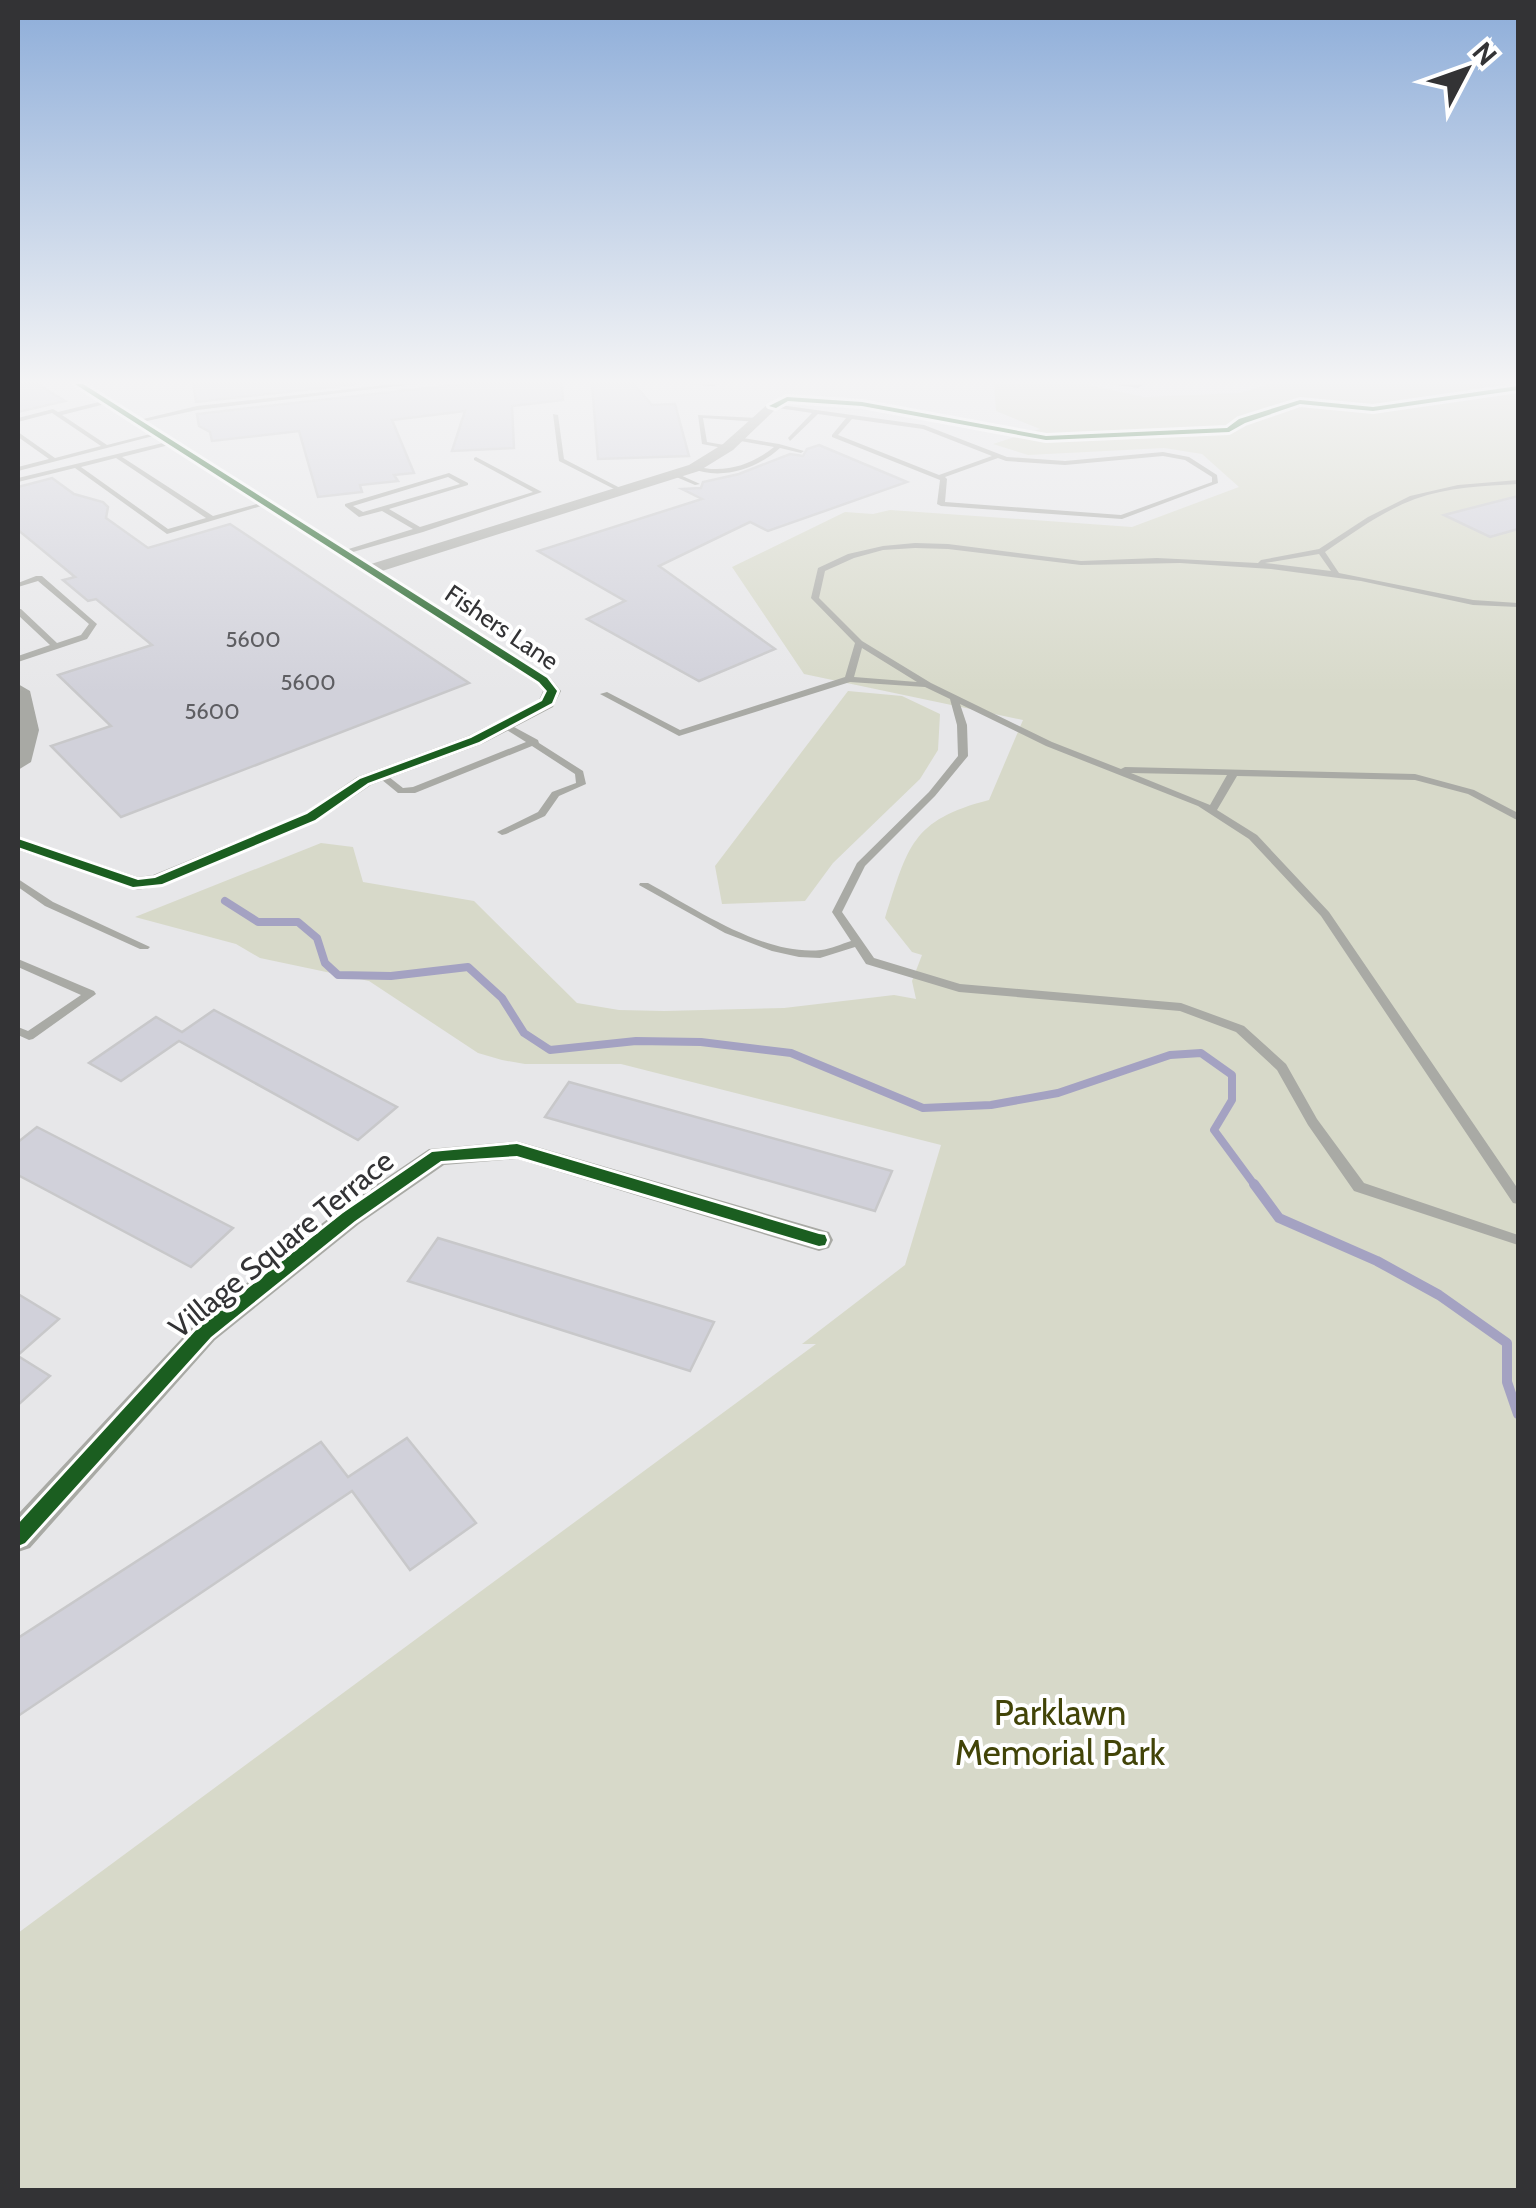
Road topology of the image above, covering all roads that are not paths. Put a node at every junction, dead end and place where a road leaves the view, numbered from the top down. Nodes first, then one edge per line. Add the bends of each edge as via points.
1 (105, 487) edge
2 (164, 487) edge
3 (238, 487) edge
4 (408, 487) edge
5 (456, 487) edge
6 (530, 487) edge
7 (614, 487) edge
8 (635, 487) edge
9 (943, 487) edge
10 (1204, 487) edge
11 (1452, 487) edge
12 (622, 491) junction
13 (264, 504) junction
14 (383, 509) junction
15 (212, 519) junction
16 (420, 530) junction
17 (1321, 550) junction
18 (342, 554) junction
19 (1244, 566) junction
20 (368, 570) junction
21 (1336, 574) junction
22 (18, 585) edge
23 (1518, 605) edge
24 (18, 611) edge
25 (859, 643) junction
26 (56, 646) junction
27 (18, 659) edge
28 (849, 679) junction
29 (928, 685) junction
30 (18, 692) edge
31 (604, 694) dead end
32 (954, 698) junction
33 (504, 725) junction
34 (535, 742) junction
35 (18, 762) edge
36 (1112, 769) junction
37 (1234, 772) junction
38 (381, 775) junction
39 (1211, 811) junction
40 (1518, 817) edge
41 (502, 832) dead end
42 (18, 844) edge
43 (18, 882) edge
44 (644, 885) dead end
45 (858, 942) junction
46 (144, 947) dead end
47 (18, 962) edge
48 (18, 1031) edge
49 (1518, 1199) edge
50 (818, 1240) dead end
51 (1518, 1240) edge
52 (18, 1537) edge

1 - 15 lane via 167,532
2 - 15 lane
3 - 13 street, Fishers Lane
4 - 14 lane via 346,505 362,515
5 - 14 lane
6 - 16 lane via 539,492
7 - 12 lane
8 - 12 street
9 - 10 lane via 941,504 1122,518
11 - 17 lane via 1389,505
12 - 20 street
13 - 15 lane
13 - 18 street, Fishers Lane
14 - 16 lane
16 - 18 lane
17 - 19 lane
17 - 21 lane
18 - 20 street, Fishers Lane
19 - 21 lane
19 - 25 lane via 1084,563 885,546 848,554 821,570 815,598
20 - 33 street, Fishers Lane via 544,680 552,690 548,703
21 - 23 lane via 1493,606
22 - 26 lane via 40,578 93,624 84,636
24 - 26 lane
25 - 28 lane
25 - 29 lane
26 - 27 lane
28 - 29 lane
28 - 31 lane via 678,733
29 - 32 lane
30 - 35 main road via 26,730
32 - 36 lane
32 - 45 lane via 963,756 862,865 838,912
33 - 34 lane
33 - 38 street, Fishers Lane
34 - 38 lane via 415,790 401,791
34 - 41 lane via 580,773 582,784 556,794 542,814
36 - 37 lane
36 - 39 lane
37 - 39 lane
37 - 40 lane via 1416,777 1472,792
38 - 42 street, Fishers Lane via 311,817 158,881 137,884
39 - 49 lane via 1252,838 1325,914
43 - 46 lane via 48,904
44 - 45 lane via 739,936 802,953
45 - 51 lane via 870,961 960,988 1181,1007 1240,1028 1282,1067 1359,1188
47 - 48 lane via 90,994 29,1036
50 - 52 street, Village Square Terrace via 516,1150 438,1156 349,1216 205,1332

